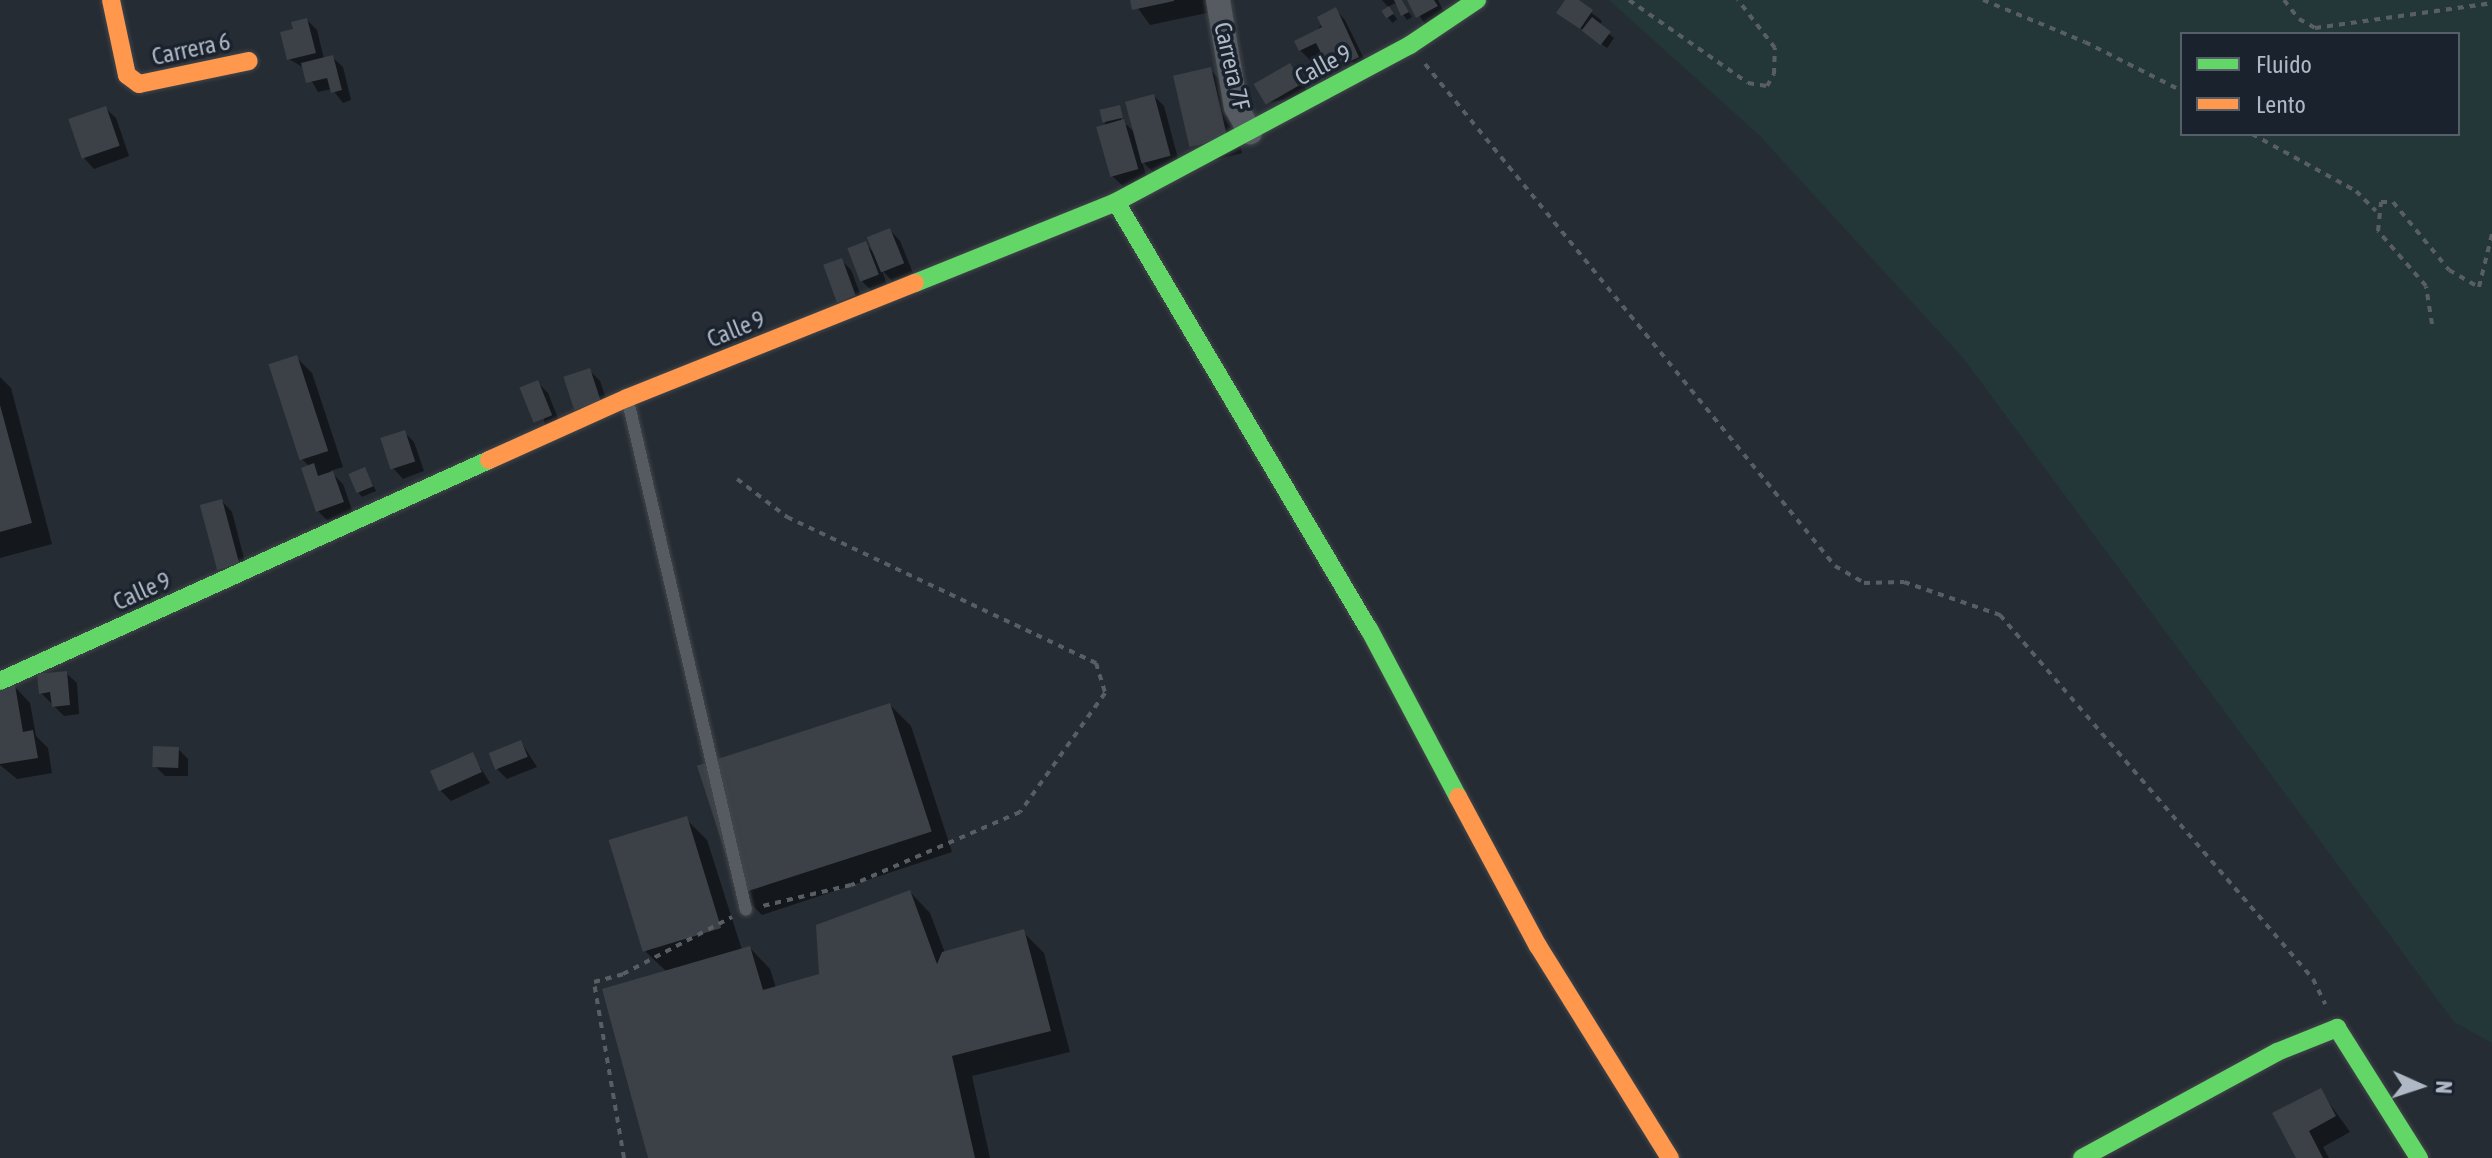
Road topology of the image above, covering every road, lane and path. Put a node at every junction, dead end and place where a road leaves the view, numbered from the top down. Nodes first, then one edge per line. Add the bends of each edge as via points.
1 (111, 0) edge
2 (1218, 0) edge
3 (1477, 0) edge
4 (1629, 0) edge
5 (1738, 0) edge
6 (1983, 0) edge
7 (2284, 0) edge
8 (2492, 3) edge
9 (1410, 45) junction
10 (249, 61) dead end
11 (2180, 90) edge
12 (1250, 132) junction
13 (2256, 136) edge
14 (1116, 202) junction
15 (2376, 211) junction
16 (2492, 234) edge
17 (2432, 324) dead end
18 (627, 398) junction
19 (737, 479) dead end
20 (0, 681) edge
21 (746, 910) junction
22 (2337, 1028) junction
23 (624, 1158) edge
24 (1670, 1158) edge
25 (2082, 1158) edge
26 (2419, 1158) edge

1 - 10 street, Carrera 6 via 127,75 139,84
2 - 12 street, Carrera 7F via 1236,107
3 - 9 street, Calle 9
4 - 5 path via 1748,83 1767,86 1774,74 1775,48
6 - 11 path via 2097,47
7 - 8 path via 2299,19 2315,28
9 - 12 street, Calle 9
9 - 22 path via 1835,566 1864,583 1904,582 2000,615 2313,979
12 - 14 street, Calle 9
13 - 15 path via 2356,191
14 - 18 street, Calle 9
14 - 24 street via 1369,629 1538,946
15 - 16 path via 2381,202 2393,202 2449,270 2479,287
15 - 17 path via 2378,231 2426,286
18 - 20 street, Calle 9
18 - 21 lane
19 - 21 path via 801,524 1096,663 1105,693 1020,812 851,885
21 - 23 path via 623,974 594,982
22 - 25 street via 2277,1052
22 - 26 street

